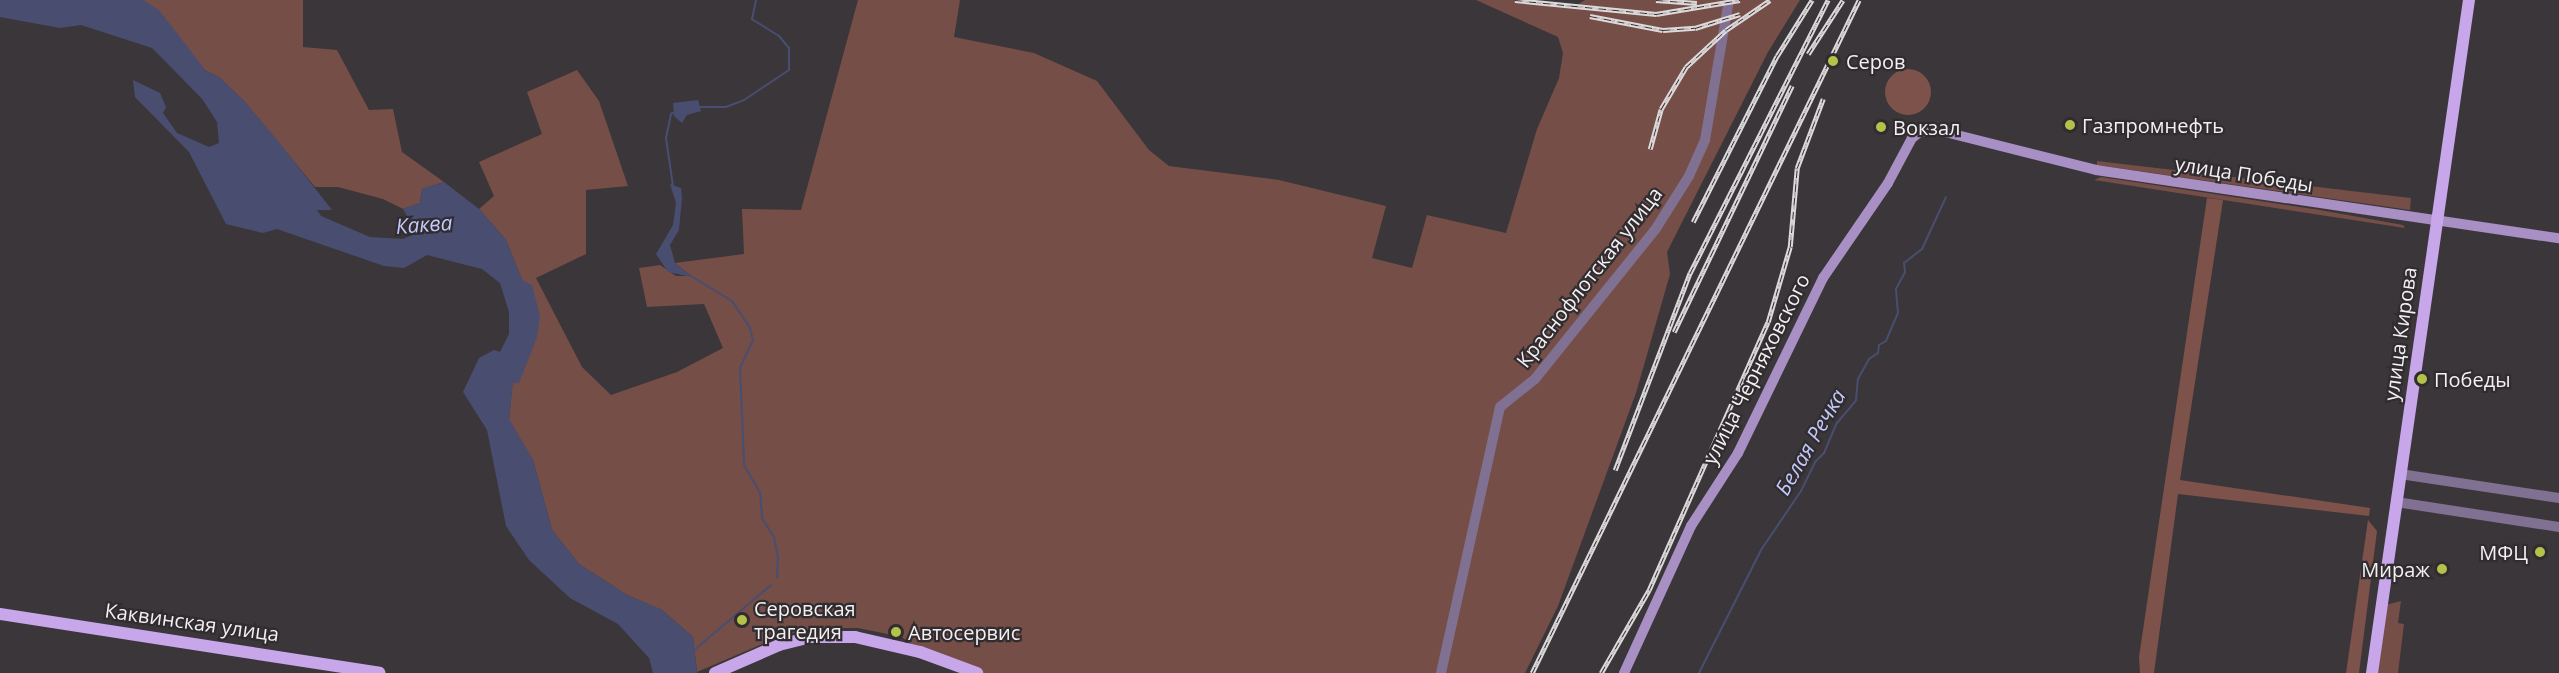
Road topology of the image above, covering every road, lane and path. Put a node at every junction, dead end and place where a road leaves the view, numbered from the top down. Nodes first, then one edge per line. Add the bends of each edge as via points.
1 (1729, 0) edge
2 (2469, 0) edge
3 (1926, 130) joint
4 (2436, 220) junction
5 (2559, 238) edge
6 (2400, 474) junction
7 (2559, 498) edge
8 (2396, 502) junction
9 (2559, 527) edge
10 (0, 614) edge
11 (379, 673) edge
12 (715, 673) edge
13 (977, 673) edge
14 (1441, 673) edge
15 (1624, 673) edge
16 (2372, 673) edge

1 - 14 street, Краснофлотская улица via 1705,140 1689,176 1655,230 1535,379 1500,407
2 - 4 main road, улица Кирова
3 - 4 main road, улица Победы via 2096,170
3 - 15 main road, улица Черняховского via 1912,138 1888,183 1823,278 1738,453 1690,526
4 - 5 main road, улица Победы
4 - 6 main road, улица Кирова
6 - 7 street
6 - 8 main road, улица Кирова
8 - 9 street
8 - 16 main road, улица Кирова
10 - 11 main road, Каквинская улица
12 - 13 main road via 779,645 811,638 855,637 920,652

